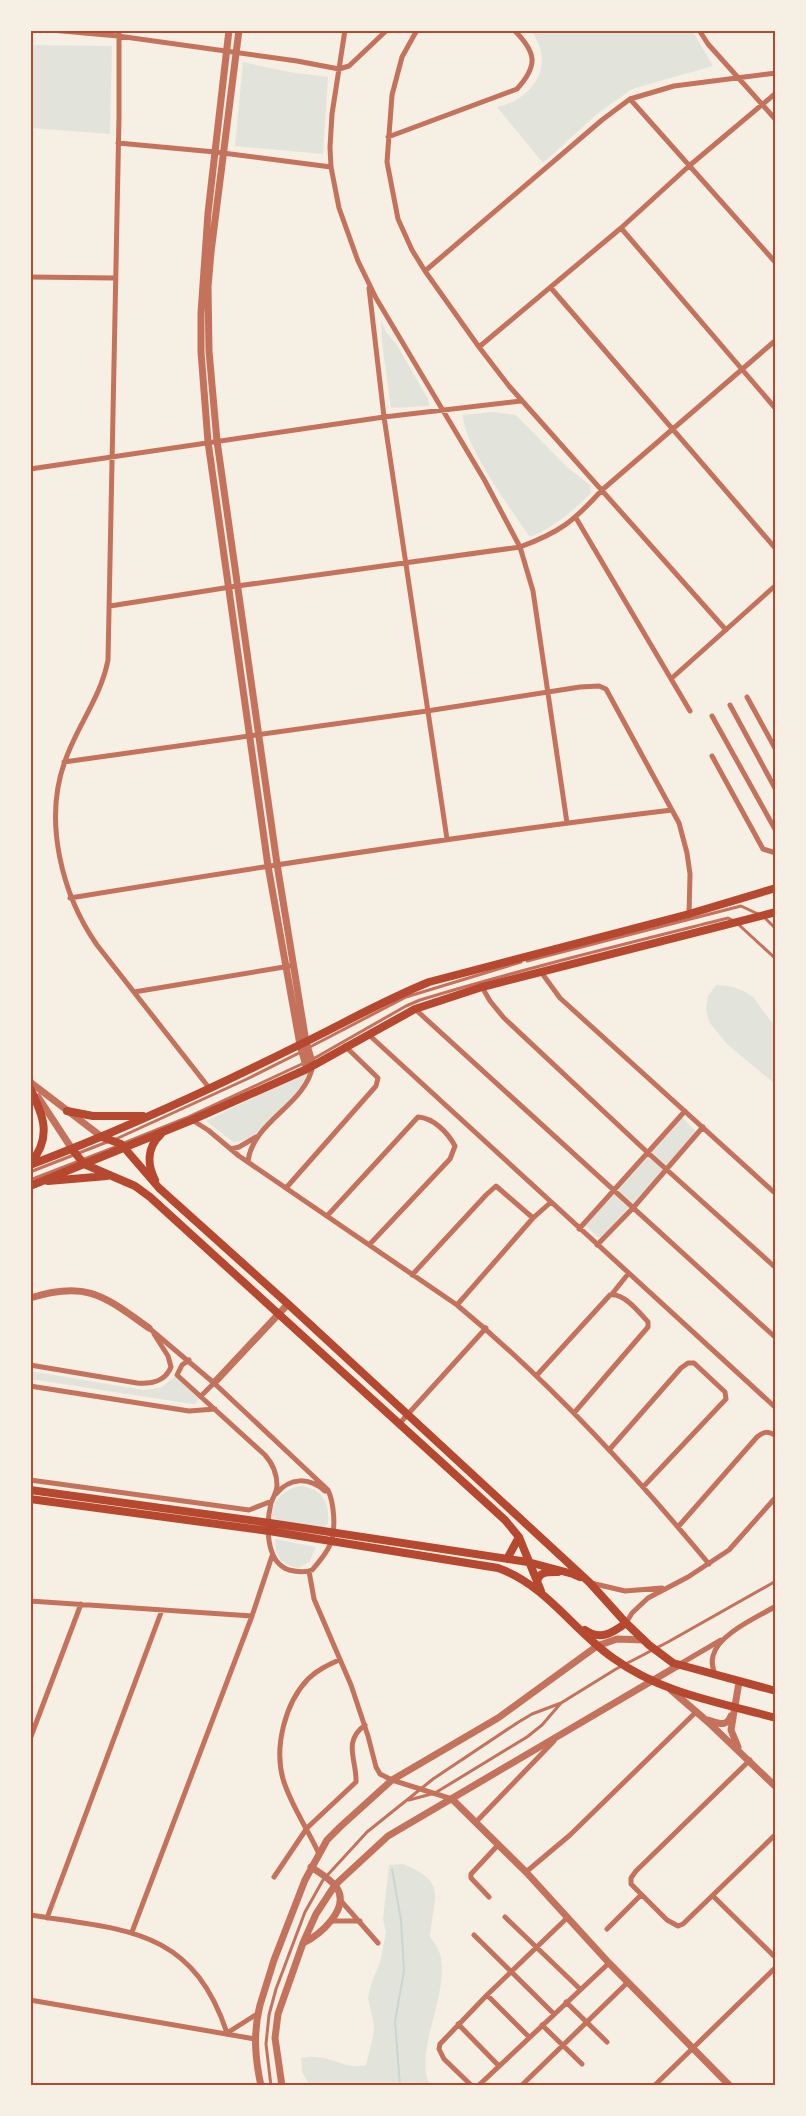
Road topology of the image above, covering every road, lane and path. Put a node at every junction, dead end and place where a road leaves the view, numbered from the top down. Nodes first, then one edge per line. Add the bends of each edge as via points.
1 (51, 30) edge
2 (229, 30) edge
3 (239, 30) edge
4 (345, 30) edge
5 (387, 30) edge
6 (417, 30) edge
7 (514, 30) edge
8 (699, 30) edge
9 (118, 33) edge
10 (226, 52) junction
11 (236, 52) junction
12 (339, 69) junction
13 (776, 73) edge
14 (737, 77) junction
15 (776, 93) edge
16 (630, 99) junction
17 (762, 104) junction
18 (776, 120) edge
19 (388, 137) junction
20 (118, 142) junction
21 (219, 152) junction
22 (689, 166) junction
23 (332, 167) junction
24 (621, 228) junction
25 (776, 263) edge
26 (425, 271) junction
27 (30, 277) edge
28 (115, 278) junction
29 (368, 283) junction
30 (551, 288) junction
31 (776, 340) edge
32 (479, 347) junction
33 (742, 370) junction
34 (521, 400) junction
35 (776, 409) edge
36 (443, 410) junction
37 (384, 417) junction
38 (672, 428) junction
39 (217, 441) junction
40 (208, 442) junction
41 (112, 458) junction
42 (30, 470) edge
43 (602, 490) junction
44 (576, 518) junction
45 (520, 548) junction
46 (776, 549) edge
47 (406, 562) junction
48 (776, 585) edge
49 (233, 587) junction
50 (110, 606) junction
51 (726, 630) junction
52 (672, 678) junction
53 (547, 692) junction
54 (747, 697) dead end
55 (730, 705) dead end
56 (427, 711) junction
57 (690, 711) dead end
58 (712, 716) dead end
59 (260, 735) junction
60 (250, 736) junction
61 (776, 750) edge
62 (712, 756) dead end
63 (64, 762) junction
64 (776, 790) edge
65 (672, 810) junction
66 (567, 822) junction
67 (776, 831) edge
68 (447, 839) junction
69 (776, 853) edge
70 (277, 864) junction
71 (268, 866) junction
72 (776, 888) edge
73 (70, 898) junction
74 (776, 912) edge
75 (689, 914) junction
76 (763, 916) junction
77 (738, 924) junction
78 (776, 929) edge
79 (776, 959) edge
80 (294, 965) junction
81 (286, 967) junction
82 (541, 972) junction
83 (482, 987) junction
84 (134, 992) junction
85 (415, 1009) junction
86 (368, 1034) junction
87 (345, 1046) junction
88 (304, 1047) junction
89 (309, 1064) junction
90 (30, 1085) edge
91 (210, 1089) junction
92 (67, 1111) junction
93 (685, 1111) junction
94 (147, 1116) junction
95 (192, 1120) junction
96 (703, 1127) junction
97 (164, 1132) junction
98 (262, 1133) junction
99 (102, 1137) junction
100 (119, 1144) junction
101 (231, 1149) junction
102 (647, 1152) junction
103 (78, 1157) junction
104 (248, 1161) junction
105 (30, 1164) edge
106 (667, 1169) junction
107 (30, 1172) edge
108 (110, 1176) junction
109 (32, 1183) edge
110 (159, 1188) junction
111 (286, 1188) junction
112 (612, 1190) junction
113 (775, 1191) edge
114 (550, 1203) junction
115 (633, 1208) junction
116 (327, 1215) junction
117 (533, 1218) junction
118 (579, 1229) junction
119 (369, 1245) junction
120 (597, 1245) junction
121 (776, 1268) edge
122 (628, 1274) junction
123 (412, 1275) junction
124 (612, 1294) junction
125 (30, 1298) edge
126 (288, 1304) junction
127 (457, 1305) junction
128 (279, 1314) junction
129 (149, 1328) junction
130 (486, 1328) junction
131 (776, 1338) edge
132 (189, 1360) junction
133 (30, 1365) edge
134 (171, 1371) junction
135 (537, 1375) junction
136 (177, 1376) junction
137 (214, 1383) junction
138 (30, 1386) edge
139 (201, 1396) junction
140 (776, 1408) edge
141 (214, 1409) junction
142 (574, 1413) junction
143 (408, 1414) junction
144 (399, 1424) junction
145 (776, 1436) edge
146 (609, 1450) junction
147 (30, 1480) edge
148 (643, 1487) junction
149 (30, 1490) edge
150 (776, 1497) edge
151 (30, 1499) edge
152 (273, 1499) junction
153 (331, 1500) junction
154 (270, 1527) junction
155 (678, 1527) junction
156 (519, 1537) junction
157 (332, 1538) junction
158 (272, 1556) junction
159 (507, 1559) junction
160 (528, 1562) junction
161 (709, 1564) junction
162 (309, 1571) junction
163 (573, 1574) junction
164 (776, 1581) edge
165 (537, 1582) junction
166 (590, 1583) junction
167 (666, 1587) junction
168 (543, 1594) junction
169 (30, 1601) edge
170 (81, 1604) junction
171 (776, 1606) edge
172 (162, 1610) junction
173 (616, 1612) junction
174 (252, 1616) junction
175 (572, 1621) junction
176 (626, 1623) junction
177 (613, 1632) junction
178 (725, 1637) junction
179 (647, 1642) junction
180 (597, 1646) junction
181 (339, 1660) junction
182 (679, 1665) junction
183 (715, 1675) junction
184 (652, 1682) junction
185 (739, 1682) junction
186 (671, 1690) junction
187 (776, 1691) edge
188 (561, 1703) junction
189 (734, 1709) junction
190 (696, 1712) junction
191 (704, 1718) junction
192 (776, 1718) edge
193 (365, 1725) junction
194 (556, 1738) junction
195 (30, 1739) edge
196 (741, 1752) junction
197 (750, 1760) junction
198 (392, 1780) junction
199 (776, 1786) edge
200 (419, 1788) junction
201 (435, 1793) junction
202 (452, 1799) junction
203 (407, 1800) junction
204 (476, 1821) junction
205 (308, 1828) junction
206 (776, 1834) edge
207 (499, 1844) junction
208 (319, 1854) junction
209 (311, 1867) junction
210 (526, 1872) junction
211 (273, 1877) dead end
212 (326, 1877) junction
213 (335, 1885) junction
214 (641, 1895) junction
215 (713, 1896) junction
216 (489, 1897) dead end
217 (341, 1901) junction
218 (30, 1915) edge
219 (506, 1917) dead end
220 (568, 1917) junction
221 (47, 1918) junction
222 (330, 1921) junction
223 (360, 1921) junction
224 (607, 1929) dead end
225 (132, 1932) junction
226 (474, 1935) dead end
227 (303, 1943) junction
228 (378, 1943) dead end
229 (536, 1947) junction
230 (776, 1958) edge
231 (609, 1963) junction
232 (776, 1967) edge
233 (511, 1972) junction
234 (628, 1982) junction
235 (580, 1989) junction
236 (487, 1995) junction
237 (30, 2001) edge
238 (566, 2002) junction
239 (257, 2014) junction
240 (554, 2014) junction
241 (588, 2023) junction
242 (458, 2024) junction
243 (542, 2025) junction
244 (227, 2034) junction
245 (529, 2037) junction
246 (255, 2039) junction
247 (607, 2042) dead end
248 (564, 2046) junction
249 (692, 2048) junction
250 (582, 2064) dead end
251 (498, 2066) junction
252 (261, 2086) edge
253 (271, 2086) edge
254 (282, 2086) edge
255 (472, 2086) edge
256 (478, 2086) edge
257 (521, 2086) edge
258 (654, 2086) edge
259 (730, 2086) edge

1 - 9 street
2 - 10 street
3 - 11 street
4 - 12 street
5 - 12 street via 349,66
6 - 19 street via 402,57 392,95
7 - 19 street via 532,53 533,68 517,89
8 - 14 street
9 - 10 street
9 - 20 street
10 - 11 street
10 - 21 street
11 - 12 street
11 - 21 street
12 - 23 street via 332,114
13 - 14 street
14 - 16 street via 674,86
14 - 17 street
15 - 17 street
16 - 22 street
16 - 26 street
17 - 18 street
17 - 22 street
19 - 26 street via 387,162 398,219
20 - 21 street
20 - 28 street
21 - 23 street
21 - 39 street via 208,287
21 - 40 street via 201,313
22 - 24 street
22 - 25 street
23 - 29 street via 339,208
24 - 30 street
24 - 33 street
26 - 32 street
27 - 28 street
28 - 41 street
29 - 36 street
29 - 37 street
30 - 32 street
30 - 38 street
31 - 33 street
32 - 34 street
33 - 35 street
33 - 38 street
34 - 36 street
34 - 43 street
36 - 37 street
36 - 45 street
37 - 39 street
37 - 47 street
38 - 43 street
38 - 46 street
39 - 40 street
39 - 49 street
40 - 41 street
40 - 49 street
41 - 42 street
41 - 50 street
43 - 44 street
43 - 51 street
44 - 45 street via 549,536
44 - 52 street
45 - 47 street
45 - 53 street via 533,591
47 - 49 street
47 - 56 street
48 - 51 street
49 - 50 street
49 - 59 street
49 - 60 street
50 - 63 street via 104,678
51 - 52 street
52 - 57 street
53 - 56 street
53 - 65 street via 592,686 606,689
53 - 66 street
54 - 61 street
55 - 64 street
56 - 59 street
56 - 68 street
58 - 67 street
59 - 60 street
59 - 70 street
60 - 63 street
60 - 71 street
62 - 69 street via 763,849
63 - 73 street via 56,820 59,854
65 - 66 street
65 - 75 street via 687,853
66 - 68 street
68 - 70 street
70 - 71 street
70 - 80 street
71 - 73 street
71 - 81 street
72 - 75 main road
73 - 84 street via 90,935
74 - 76 main road
75 - 88 main road via 429,982 394,996
76 - 77 main road
76 - 78 lane
76 - 88 lane via 741,906 477,975 406,997
77 - 79 lane
77 - 82 main road
77 - 89 lane via 728,918 420,1000
80 - 81 street
80 - 88 street
81 - 84 street
81 - 88 street
82 - 83 main road
82 - 93 street via 560,998
83 - 85 main road
83 - 102 street via 504,1018
84 - 91 street
85 - 86 main road
85 - 112 street
86 - 87 main road
86 - 114 street
87 - 89 main road
87 - 111 street via 374,1072 378,1081
88 - 89 street
88 - 91 main road
88 - 100 lane
89 - 95 main road
89 - 98 street via 309,1078 302,1089
89 - 100 lane
90 - 92 street
90 - 103 street
90 - 105 main road via 44,1120 39,1150
91 - 94 main road
92 - 94 main road via 109,1117
92 - 99 street
93 - 96 street
93 - 102 street
94 - 99 main road
95 - 97 main road
95 - 101 street
96 - 106 street
96 - 113 street
97 - 100 main road
97 - 110 main road via 153,1144 148,1164
98 - 101 street
98 - 104 street via 252,1146
99 - 100 main road
99 - 103 main road
100 - 103 main road
100 - 103 lane
100 - 110 main road
101 - 104 street
102 - 106 street
102 - 112 street
103 - 105 main road
103 - 107 lane
103 - 108 main road
103 - 109 main road
104 - 111 street
106 - 115 street
106 - 121 street
108 - 109 main road
108 - 128 main road via 150,1197
110 - 126 main road
111 - 116 street
112 - 115 street
112 - 118 street
114 - 117 street
114 - 118 street
115 - 120 street
115 - 131 street
116 - 119 street
116 - 119 street via 418,1117 430,1119 450,1137 454,1152
117 - 123 street via 496,1186
117 - 127 street
118 - 120 street
119 - 123 street
120 - 122 street
122 - 124 street
122 - 140 street
123 - 127 street
124 - 135 street
124 - 142 street via 621,1296 641,1314 648,1327
125 - 129 street via 65,1290 91,1293 116,1303
126 - 128 street
126 - 143 main road
127 - 130 street
128 - 137 street
128 - 144 main road
129 - 132 street
129 - 134 street via 168,1356
130 - 135 street
130 - 143 street
132 - 136 street
132 - 137 street
133 - 134 street via 144,1384 159,1381
134 - 136 street
135 - 142 street
136 - 139 street
137 - 139 street
137 - 153 street via 328,1490
138 - 141 street via 189,1411
139 - 141 street
141 - 152 street via 270,1462 277,1483
142 - 146 street
143 - 144 street
143 - 166 main road
144 - 156 main road via 506,1520
145 - 155 street via 763,1432 757,1437
146 - 148 street
146 - 148 street via 688,1363 694,1363 725,1392 726,1399
147 - 152 street via 249,1510
148 - 155 street
149 - 154 main road
150 - 161 street via 729,1550
151 - 154 main road
152 - 153 street via 286,1484 298,1480 321,1487
152 - 154 street
153 - 157 street
154 - 157 main road
154 - 158 street
155 - 161 street
156 - 159 main road
156 - 160 main road
157 - 159 main road
157 - 162 street
157 - 168 main road via 489,1566 510,1572
158 - 162 street via 284,1568
158 - 174 street
159 - 160 main road
160 - 163 main road
160 - 165 main road
161 - 167 street
162 - 181 street via 314,1599
163 - 165 main road via 542,1574
163 - 166 main road
164 - 188 lane
165 - 168 main road
166 - 167 street via 625,1591
166 - 173 main road
167 - 176 street via 642,1602
168 - 175 main road
169 - 170 street
170 - 172 street
170 - 195 street
171 - 178 street
172 - 174 street
172 - 221 street
173 - 176 main road
173 - 177 main road
174 - 225 street
175 - 177 main road via 598,1636
175 - 180 main road
176 - 177 main road
176 - 179 main road
178 - 182 street
178 - 183 street via 713,1653
179 - 180 street via 617,1639
179 - 182 main road
180 - 184 main road
180 - 198 street via 498,1718
181 - 193 street
181 - 205 street via 321,1668 296,1696 282,1737 282,1777
182 - 183 main road
182 - 184 street
183 - 185 main road
184 - 186 main road
184 - 194 street
185 - 187 main road
185 - 189 street
186 - 189 main road
186 - 190 street
188 - 200 lane via 532,1714
188 - 201 lane via 527,1737
189 - 191 street via 730,1720 722,1724
189 - 192 main road
189 - 196 street via 732,1734
190 - 191 street
190 - 210 street via 570,1835
191 - 196 street
193 - 198 street via 376,1767
193 - 205 street via 357,1731 352,1744 356,1782
194 - 202 street
194 - 204 street
196 - 197 street
197 - 199 street
197 - 214 street via 636,1871 631,1882
198 - 200 street
198 - 208 street via 327,1840
200 - 201 street
200 - 203 lane
201 - 202 street
201 - 203 lane
202 - 204 street
202 - 213 street via 388,1836
203 - 212 lane via 367,1832
204 - 207 street
205 - 208 street
205 - 211 street
206 - 215 street
207 - 210 street
207 - 216 street via 471,1874
208 - 209 street
209 - 212 street
209 - 239 street
210 - 220 street
212 - 213 street
212 - 253 lane via 305,1912 269,2015 266,2044
213 - 217 street
213 - 227 street
214 - 215 street via 678,1926
214 - 224 street
215 - 230 street
217 - 222 street
217 - 223 street
218 - 221 street
219 - 229 street
220 - 229 street
220 - 231 street
221 - 225 street
222 - 223 street
222 - 227 street via 318,1935
223 - 228 street
225 - 244 street via 171,1950 188,1963 212,1995
226 - 233 street
227 - 254 street via 276,2026
229 - 233 street
229 - 235 street
231 - 234 street
231 - 235 street
232 - 249 street
233 - 236 street
233 - 240 street
234 - 241 street
234 - 249 street
235 - 238 street
236 - 242 street
236 - 245 street
237 - 244 street
238 - 240 street
238 - 241 street
239 - 244 street
239 - 246 street
240 - 243 street
241 - 247 street
241 - 248 street
242 - 251 street
242 - 255 street via 439,2049
243 - 245 street
243 - 248 street
244 - 246 street
245 - 251 street
246 - 252 street
248 - 250 street
248 - 257 street
249 - 258 street
249 - 259 street
251 - 256 street

